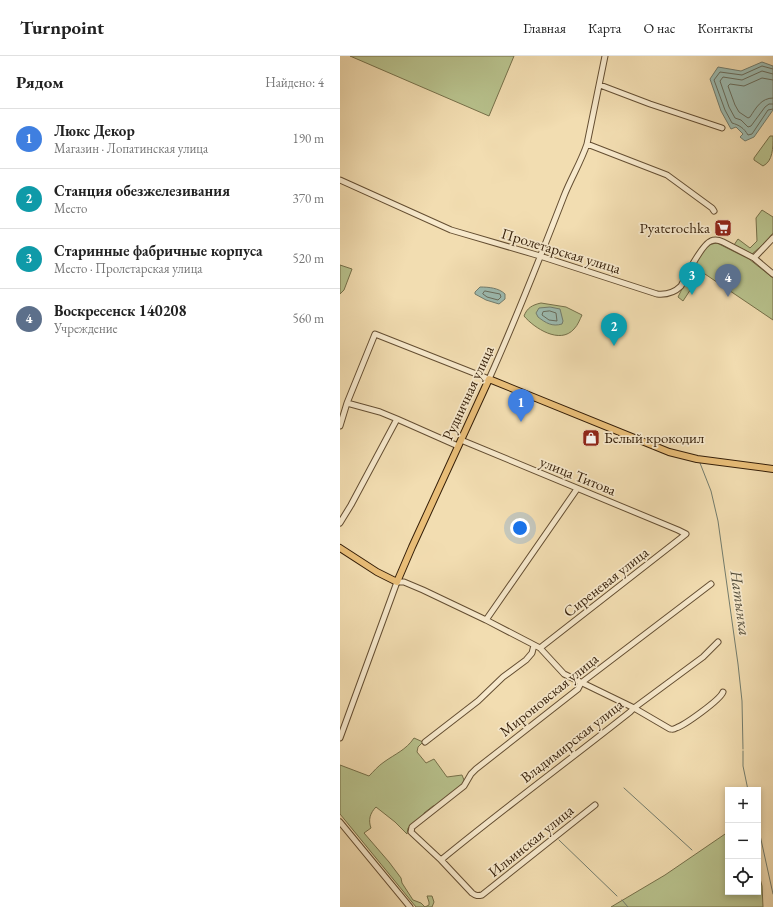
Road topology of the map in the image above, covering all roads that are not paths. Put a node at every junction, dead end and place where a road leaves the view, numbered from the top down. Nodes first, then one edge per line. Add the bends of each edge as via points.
1 (605, 56) edge
2 (600, 85) junction
3 (722, 128) dead end
4 (587, 144) junction
5 (340, 180) edge
6 (714, 211) dead end
7 (773, 238) edge
8 (540, 256) junction
9 (754, 258) junction
10 (773, 274) edge
11 (489, 380) junction
12 (347, 403) junction
13 (397, 419) junction
14 (340, 426) edge
15 (461, 440) junction
16 (458, 446) junction
17 (773, 469) edge
18 (577, 489) junction
19 (340, 522) edge
20 (686, 534) joint
21 (340, 548) edge
22 (397, 582) junction
23 (711, 584) dead end
24 (486, 620) junction
25 (718, 642) dead end
26 (534, 645) junction
27 (540, 648) junction
28 (581, 683) junction
29 (723, 692) dead end
30 (634, 708) junction
31 (340, 738) edge
32 (425, 742) dead end
33 (595, 805) dead end
34 (340, 822) edge
35 (441, 860) junction
36 (410, 907) edge

1 - 2 street, Рудничная улица
2 - 3 street
2 - 4 street, Рудничная улица
4 - 6 street via 667,176
4 - 8 street, Рудничная улица
5 - 8 street, Пролетарская улица via 451,230
7 - 9 street
8 - 9 street, Пролетарская улица via 664,295 681,286 709,242 718,240
8 - 11 street, Рудничная улица
9 - 10 street, Пролетарская улица
11 - 12 street via 375,334
11 - 15 main road, Рудничная улица
11 - 17 main road via 669,452 697,459
12 - 13 street
12 - 14 street
13 - 16 street
13 - 19 street
15 - 16 main road, Рудничная улица
15 - 18 street, улица Титова
16 - 22 main road, Рудничная улица
18 - 20 street, улица Титова
18 - 24 street
20 - 27 street, Сиреневая улица
21 - 22 main road
22 - 24 street via 404,582 423,590
22 - 31 street, Рудничная улица
23 - 28 street, Мироновская улица
24 - 26 street
25 - 30 street, Владимирская улица
26 - 27 street
26 - 32 street via 526,660
27 - 28 street via 564,674
28 - 30 street
28 - 35 street, Мироновская улица via 578,689 473,771 464,786 412,827 410,832
29 - 30 street via 720,698 673,729
30 - 35 street, Владимирская улица
33 - 35 street, Ильинская улица via 482,895 476,896 472,893
34 - 36 street

